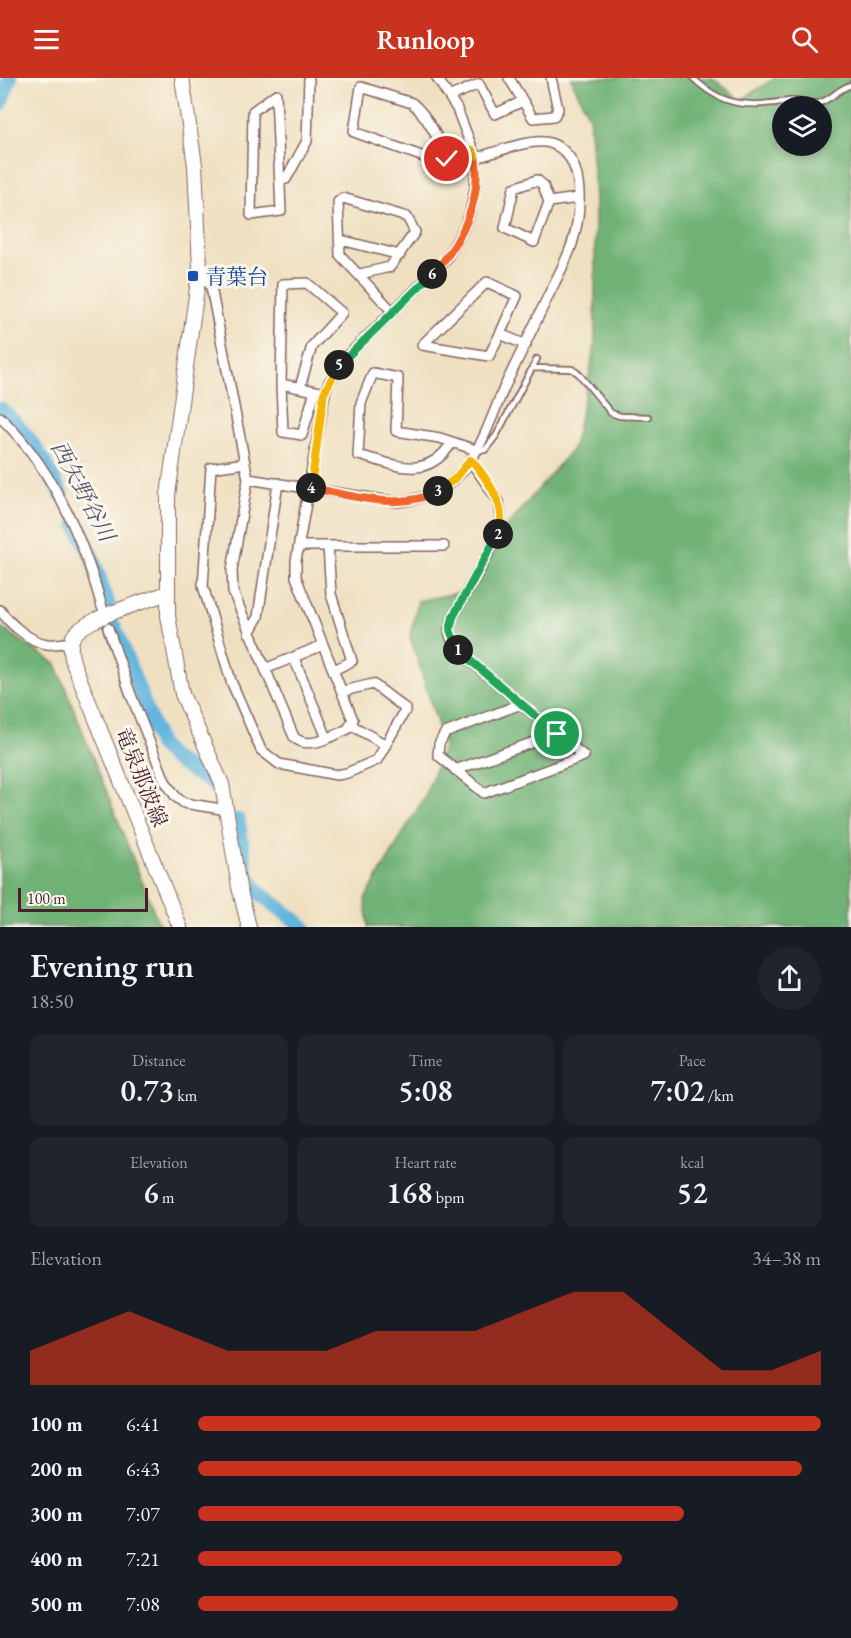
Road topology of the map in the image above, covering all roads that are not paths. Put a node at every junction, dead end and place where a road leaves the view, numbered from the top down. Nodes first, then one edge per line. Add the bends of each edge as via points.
1 (182, 78) edge
2 (309, 78) edge
3 (437, 78) edge
4 (487, 78) edge
5 (509, 78) edge
6 (551, 78) edge
7 (693, 78) edge
8 (478, 84) junction
9 (851, 85) edge
10 (451, 96) junction
11 (523, 101) junction
12 (474, 154) junction
13 (447, 159) junction
14 (281, 180) junction
15 (578, 198) junction
16 (549, 202) junction
17 (341, 240) junction
18 (400, 255) junction
19 (200, 267) junction
20 (360, 274) junction
21 (393, 312) junction
22 (500, 334) junction
23 (526, 345) junction
24 (537, 359) dead end
25 (532, 368) junction
26 (281, 384) junction
27 (300, 387) junction
28 (320, 392) junction
29 (0, 417) edge
30 (648, 417) dead end
31 (451, 444) junction
32 (476, 450) junction
33 (470, 460) junction
34 (244, 463) junction
35 (248, 479) junction
36 (278, 483) junction
37 (310, 488) junction
38 (299, 546) junction
39 (328, 546) junction
40 (444, 546) dead end
41 (167, 594) junction
42 (102, 607) dead end
43 (0, 610) edge
44 (108, 628) dead end
45 (249, 633) junction
46 (71, 642) junction
47 (323, 645) junction
48 (294, 658) junction
49 (265, 669) junction
50 (334, 670) junction
51 (343, 691) junction
52 (521, 704) junction
53 (351, 724) junction
54 (557, 734) junction
55 (327, 738) junction
56 (386, 745) junction
57 (455, 770) junction
58 (227, 810) junction
59 (180, 927) edge
60 (249, 927) edge

1 - 19 street via 196,174
2 - 14 street via 307,141 286,179
3 - 10 street
4 - 8 street
5 - 11 street
6 - 11 street via 558,109 554,116 533,118
7 - 9 lane via 714,97 761,106 798,100 819,103
8 - 10 street
8 - 11 street via 495,114
10 - 12 street
12 - 13 street
12 - 15 street via 532,142 551,143 571,160
12 - 21 street via 475,189 470,213 455,246
13 - 13 street via 438,162 354,132 361,87 418,108
14 - 14 street via 281,212 251,215 253,111 276,94
15 - 16 street
15 - 23 street via 572,244
16 - 16 street via 534,242 505,228 514,188 537,180
17 - 18 street
17 - 18 street via 338,202 343,198 407,217 416,232
17 - 20 street via 340,255
18 - 20 street via 390,267
19 - 34 street via 211,287
19 - 41 street via 168,495
20 - 21 street
21 - 28 street via 339,365
22 - 22 street via 489,356 422,345 487,282 517,296
22 - 23 street
23 - 32 street
24 - 25 lane
25 - 30 lane via 572,369 611,412
25 - 32 lane via 490,445 485,450
26 - 27 street
26 - 27 street via 283,284 307,282 342,314 312,346
26 - 28 street via 283,432 302,435
27 - 28 street
28 - 37 street
29 - 42 street via 36,458 62,502 82,544
31 - 31 street via 440,438 396,431 398,378 373,373 361,403 358,455 414,469 432,464
31 - 32 street
32 - 33 street
33 - 37 street via 446,486 418,499 397,502
33 - 52 street via 499,502 501,522 500,531 453,617 451,638 462,654
34 - 35 street
34 - 56 street via 211,468 203,586 219,646 258,745 279,764 337,775 372,764
35 - 36 street
35 - 45 street via 232,582
36 - 37 street
36 - 45 street via 258,618
37 - 38 street
38 - 39 street
38 - 47 street via 296,578
39 - 40 street
39 - 50 street via 331,594 352,661
41 - 46 street via 87,625
41 - 58 street via 170,635 182,694 219,776
43 - 46 street via 9,622 39,642
44 - 58 street via 145,734 171,790 184,803
45 - 49 street
46 - 59 street, 竜泉那波線 via 74,665
47 - 48 street
47 - 50 street
48 - 49 street
48 - 55 street
49 - 55 street via 294,737 309,744
50 - 51 street
51 - 53 street
51 - 56 street via 373,684 404,706 406,712
52 - 54 street
52 - 57 street via 441,736 436,752
53 - 55 street
53 - 56 street
54 - 57 street
54 - 57 street via 584,756 484,793
58 - 60 street

